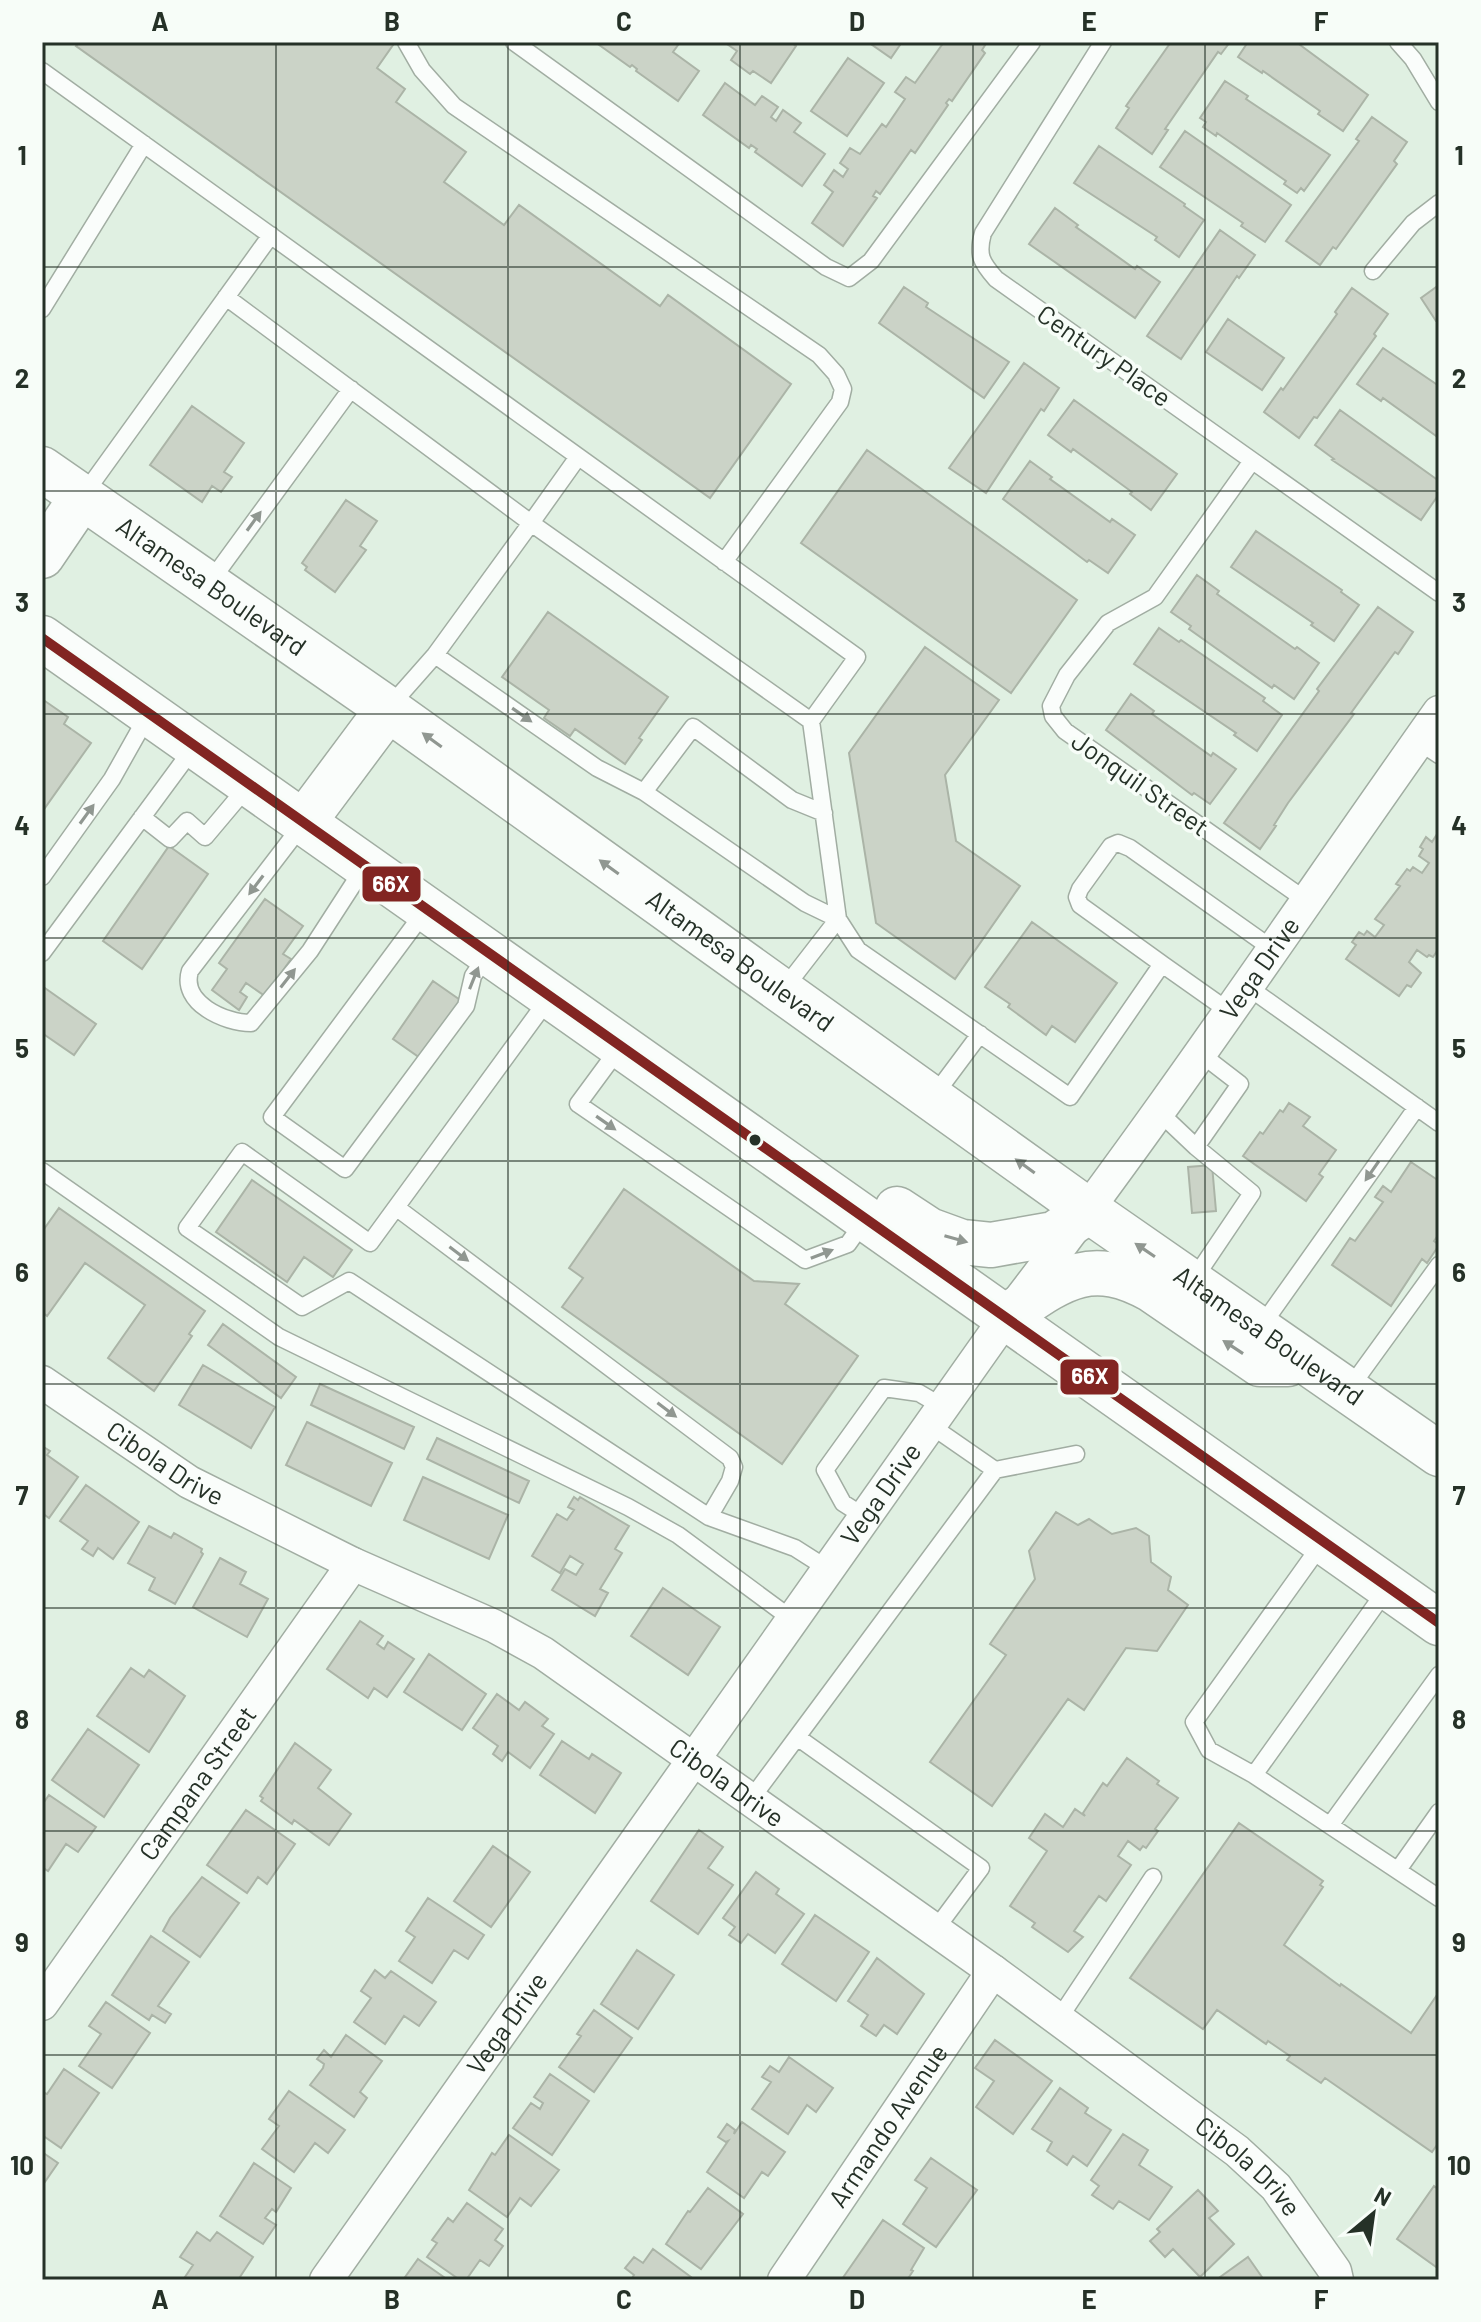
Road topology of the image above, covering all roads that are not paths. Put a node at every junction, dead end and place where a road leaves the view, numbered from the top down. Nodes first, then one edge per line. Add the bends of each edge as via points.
1 (406, 42) edge
2 (514, 42) edge
3 (1032, 42) edge
4 (1103, 42) edge
5 (1398, 42) edge
6 (42, 71) edge
7 (1439, 102) edge
8 (144, 144) junction
9 (1439, 203) edge
10 (271, 235) junction
11 (1373, 271) dead end
12 (226, 297) junction
13 (42, 309) edge
14 (351, 389) junction
15 (578, 457) junction
16 (1252, 461) junction
17 (42, 469) edge
18 (82, 497) junction
19 (531, 523) junction
20 (42, 556) edge
21 (724, 562) junction
22 (208, 584) junction
23 (1439, 593) edge
24 (42, 638) edge
25 (435, 655) junction
26 (388, 709) junction
27 (1439, 712) edge
28 (148, 714) junction
29 (811, 721) junction
30 (195, 746) junction
31 (1429, 748) edge
32 (249, 785) junction
33 (644, 792) junction
34 (824, 813) junction
35 (142, 817) junction
36 (303, 823) junction
37 (365, 866) junction
38 (42, 877) edge
39 (1307, 901) junction
40 (426, 910) junction
41 (838, 919) junction
42 (1274, 950) junction
43 (42, 953) edge
44 (488, 953) junction
45 (1162, 964) junction
46 (782, 992) junction
47 (550, 997) junction
48 (1239, 999) junction
49 (980, 1034) junction
50 (621, 1046) junction
51 (1201, 1054) junction
52 (932, 1099) junction
53 (1417, 1107) junction
54 (1159, 1112) junction
55 (1439, 1123) edge
56 (763, 1145) junction
57 (1196, 1147) junction
58 (42, 1171) edge
59 (397, 1208) junction
60 (1089, 1211) junction
61 (866, 1218) junction
62 (1439, 1265) edge
63 (1192, 1282) junction
64 (1007, 1316) junction
65 (1260, 1328) junction
66 (1306, 1360) junction
67 (42, 1382) edge
68 (1348, 1390) junction
69 (936, 1416) junction
70 (1438, 1453) edge
71 (1076, 1454) dead end
72 (995, 1470) junction
73 (709, 1517) junction
74 (865, 1517) junction
75 (1324, 1541) junction
76 (353, 1564) junction
77 (828, 1569) junction
78 (1389, 1587) junction
79 (793, 1620) junction
80 (1439, 1623) edge
81 (1439, 1675) edge
82 (797, 1737) junction
83 (694, 1759) junction
84 (1254, 1775) junction
85 (751, 1799) junction
86 (1439, 1812) edge
87 (1331, 1824) junction
88 (1398, 1870) junction
89 (1153, 1877) dead end
90 (1439, 1898) edge
91 (935, 1930) junction
92 (993, 1971) junction
93 (42, 2004) edge
94 (1058, 2020) junction
95 (326, 2280) edge
96 (784, 2280) edge
97 (1337, 2280) edge

1 - 21 lane via 454,106 819,355 836,374 843,389 840,402
2 - 3 lane via 826,267 849,278 871,261
4 - 16 lane, Century Place via 983,233 981,262 996,279
5 - 7 lane
6 - 8 lane
8 - 10 lane
8 - 13 lane
9 - 11 lane via 1405,231
10 - 12 lane
10 - 15 lane
12 - 14 lane
12 - 18 lane
14 - 19 lane
22 -> 14 lane
15 - 19 lane
15 - 21 lane
16 - 23 lane, Century Place
16 - 39 lane, Jonquil Street via 1155,597 1108,623 1067,675 1051,706 1065,731
17 - 18 main road, Altamesa Boulevard
18 - 20 main road
18 - 22 main road, Altamesa Boulevard
19 - 25 lane
19 - 29 lane
21 - 29 lane via 857,657
22 - 26 main road, Altamesa Boulevard
24 - 28 main road
25 - 26 lane
25 -> 33 lane via 597,768
26 - 36 main road
46 -> 26 main road, Altamesa Boulevard
27 - 31 street, Vega Drive
28 - 30 main road
38 -> 28 lane via 112,779
29 - 34 lane
30 - 32 main road
30 - 35 lane
31 - 39 street, Vega Drive
32 - 35 lane via 205,837 187,821 170,839
32 - 36 main road
33 - 34 lane via 693,727 792,800
33 - 41 lane via 805,903
34 - 41 lane
35 - 43 lane
36 - 37 main road
36 -> 37 lane via 190,971 190,992 201,1004 231,1021 251,1023 310,951
37 - 40 main road
39 - 42 street, Vega Drive
40 - 44 main road
40 -> 44 lane via 272,1117 345,1169 466,1006 473,976
41 - 46 lane
41 - 49 lane via 858,950
42 - 45 lane via 1118,843 1077,897 1080,905
42 - 48 street, Vega Drive
44 - 47 main road
45 - 48 lane
45 - 49 lane via 1070,1097
46 - 52 main road, Altamesa Boulevard
47 - 50 main road
47 - 59 lane
48 - 51 street, Vega Drive
48 - 53 lane
49 - 52 lane
50 - 56 main road
50 -> 61 lane via 578,1104 805,1260 848,1244
51 - 54 street, Vega Drive
51 - 57 lane via 1240,1084
60 -> 52 main road, Altamesa Boulevard
53 - 55 lane
53 -> 65 lane
54 - 57 lane
54 - 60 street, Vega Drive
56 -> 60 main road via 812,1157 929,1230 962,1242 991,1245 1054,1234
56 - 61 main road
57 - 63 lane via 1252,1193
58 - 79 lane via 279,1337 628,1507 678,1535
59 -> 73 lane via 730,1458 730,1481
59 - 73 lane via 370,1243 242,1152 187,1228 302,1307 349,1281
63 -> 60 main road, Altamesa Boulevard
60 - 64 street, Vega Drive
61 - 64 main road
62 - 68 lane
63 - 65 main road, Altamesa Boulevard
66 -> 64 main road via 1260,1364 1152,1290 1109,1273 1080,1274 1052,1285
64 - 69 street, Vega Drive
64 - 75 main road
65 - 66 main road, Altamesa Boulevard
66 - 68 main road, Altamesa Boulevard
67 - 76 street, Cibola Drive via 189,1482
68 - 70 main road, Altamesa Boulevard
69 - 72 lane
69 - 74 street, Vega Drive
69 - 74 lane via 919,1393 884,1388 825,1470 843,1503
71 - 72 lane
72 - 82 lane
73 - 77 lane via 795,1548
74 - 77 street, Vega Drive
75 - 78 main road
75 - 84 lane via 1194,1722 1209,1750
76 - 83 street, Cibola Drive via 543,1653
76 - 93 street, Campana Street
77 - 79 street, Vega Drive
78 - 80 main road
78 - 84 lane
79 - 83 street, Vega Drive
81 - 87 lane
82 - 85 lane
82 - 91 lane via 981,1868
83 - 85 street, Cibola Drive
83 - 95 street, Vega Drive
84 - 87 lane
85 - 91 street, Cibola Drive
86 - 88 lane
87 - 88 lane
88 - 90 lane
89 - 94 lane
91 - 92 street, Cibola Drive
92 - 94 street, Cibola Drive
92 - 96 street, Armando Avenue
94 - 97 street, Cibola Drive via 1237,2151 1276,2187

